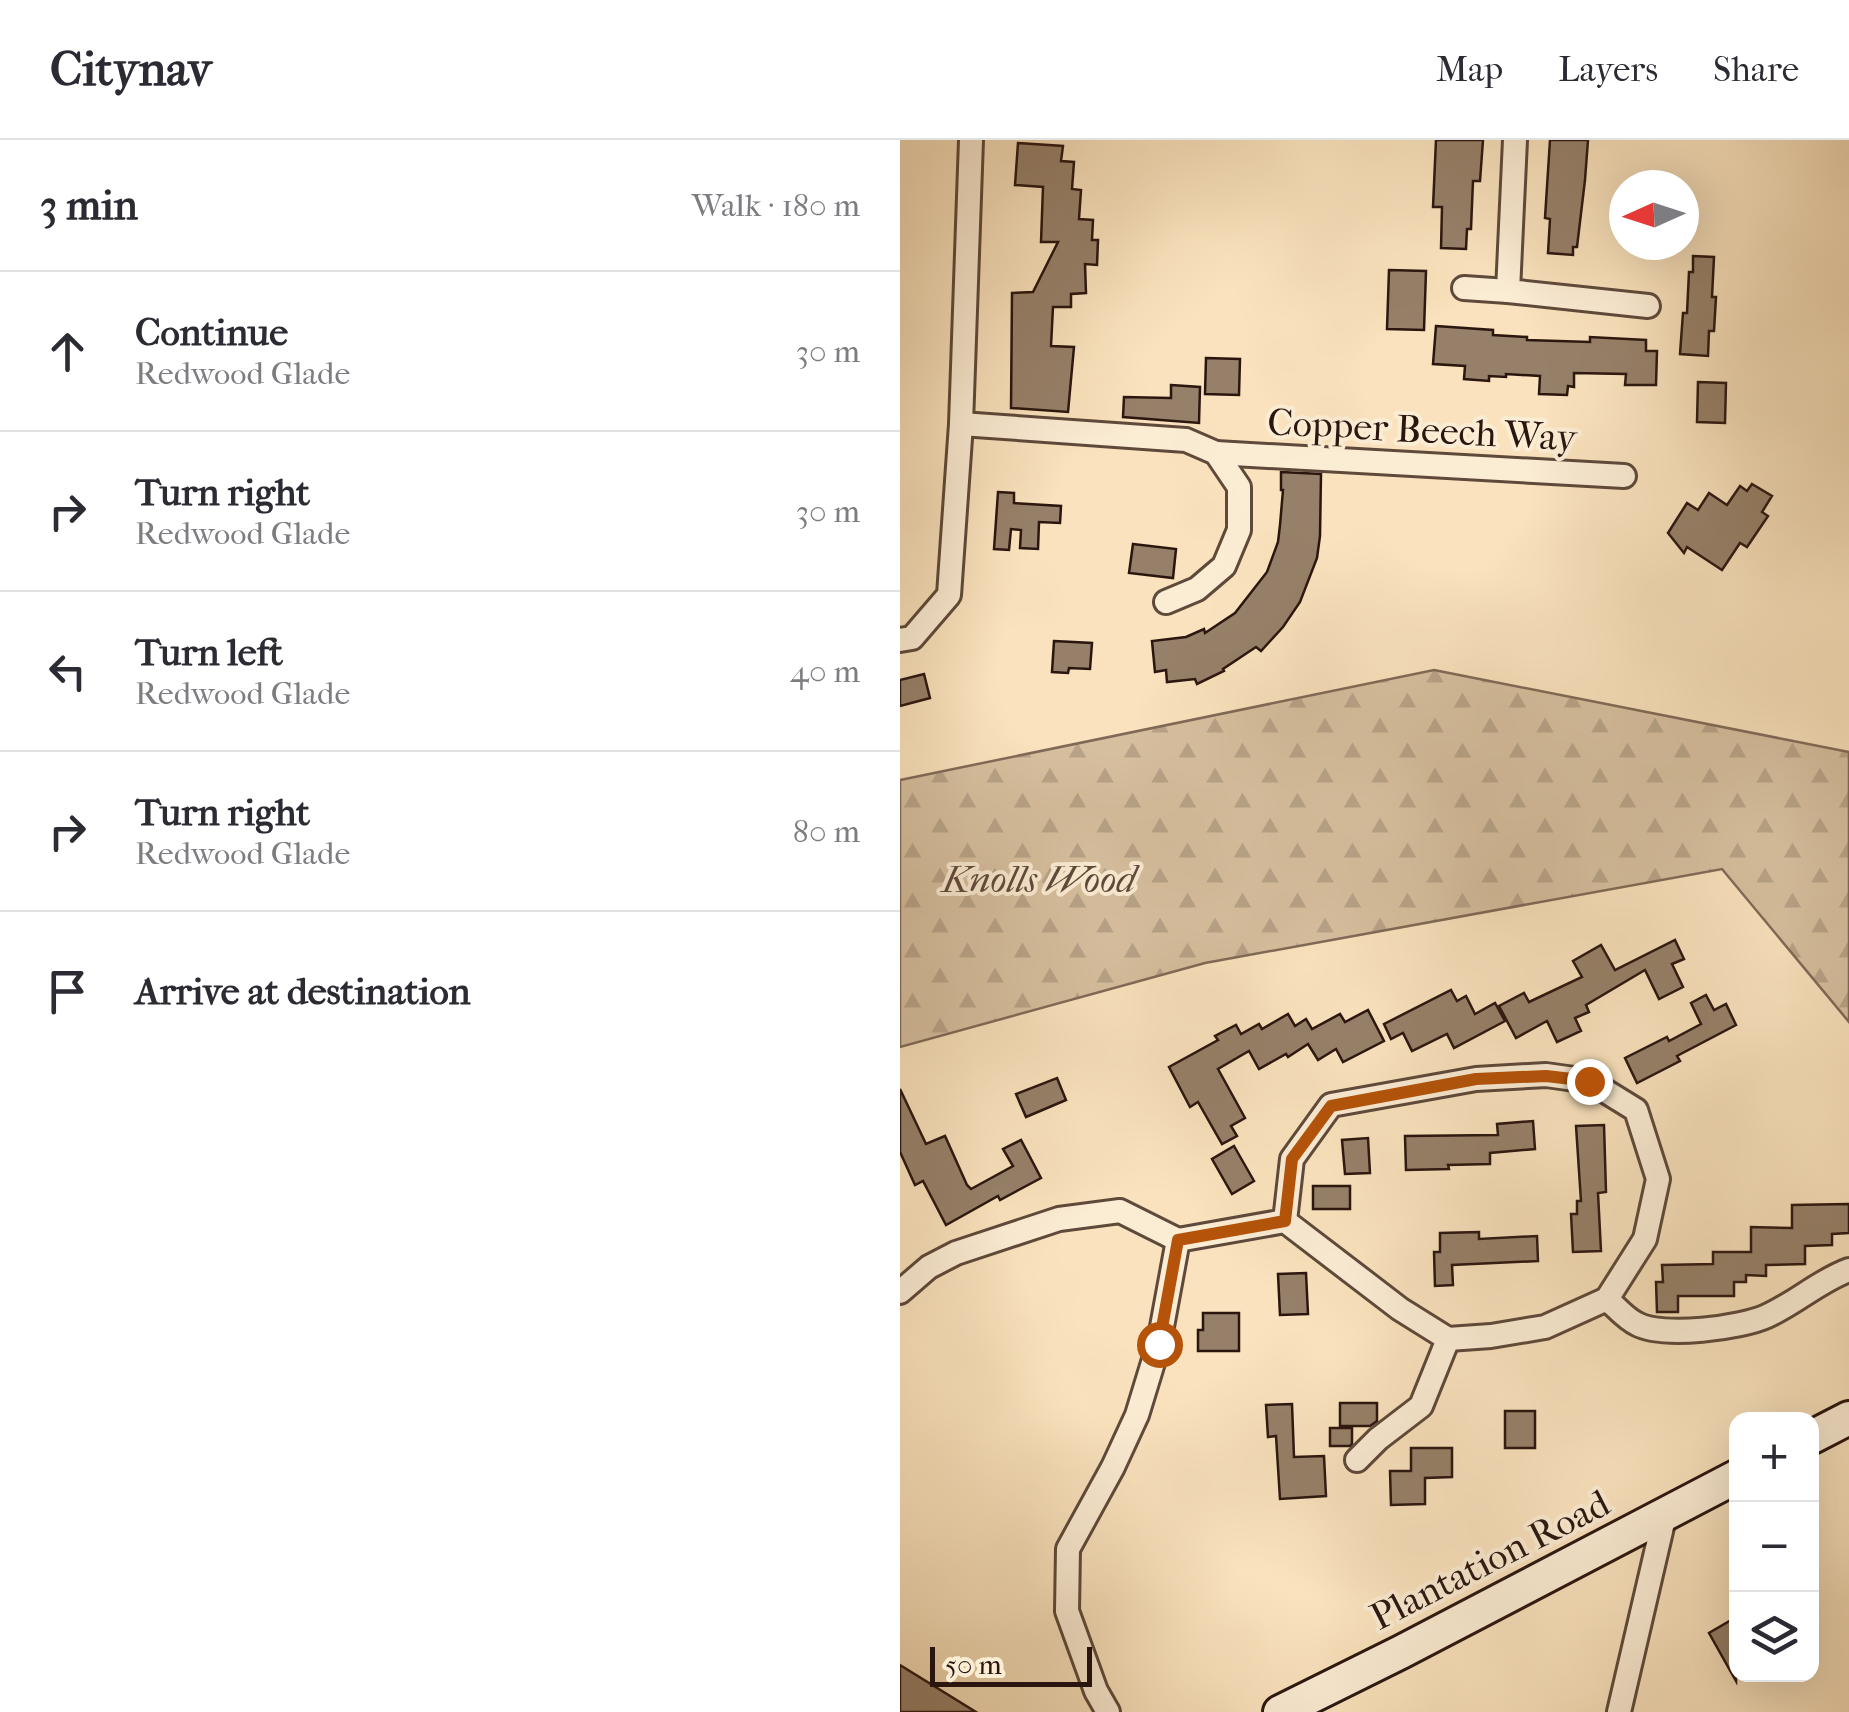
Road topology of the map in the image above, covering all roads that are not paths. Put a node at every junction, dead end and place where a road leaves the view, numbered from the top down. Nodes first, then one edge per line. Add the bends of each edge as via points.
1 (972, 140) edge
2 (1515, 140) edge
3 (1464, 288) dead end
4 (1508, 291) junction
5 (1648, 306) dead end
6 (961, 424) junction
7 (1216, 453) junction
8 (1624, 476) dead end
9 (1166, 602) dead end
10 (900, 640) edge
11 (1285, 1221) junction
12 (1178, 1240) junction
13 (1849, 1270) edge
14 (900, 1292) edge
15 (1607, 1299) junction
16 (1448, 1339) junction
17 (1849, 1418) edge
18 (1819, 1433) edge
19 (1358, 1460) dead end
20 (1729, 1480) edge
21 (1665, 1514) junction
22 (1108, 1712) edge
23 (1280, 1712) edge
24 (1619, 1712) edge

1 - 6 street
2 - 4 street
3 - 4 street
4 - 5 street
6 - 7 street, Copper Beech Way via 1186,440
6 - 10 street via 949,595 912,638
7 - 8 street, Copper Beech Way
7 - 9 street, Copper Beech Way via 1239,487 1239,530 1224,566 1197,589
11 - 12 street
11 - 15 street via 1292,1159 1331,1106 1476,1079 1589,1081 1636,1110 1658,1179 1644,1239
11 - 16 street
12 - 14 street via 1120,1211 1058,1219 956,1252
12 - 22 street via 1159,1344 1137,1415 1068,1550 1067,1611
13 - 15 street via 1766,1316 1724,1328 1661,1331 1636,1324
15 - 16 street via 1545,1326
16 - 19 street via 1420,1406
17 - 18 street
20 - 21 street, Plantation Road
21 - 23 street, Plantation Road
21 - 24 street

